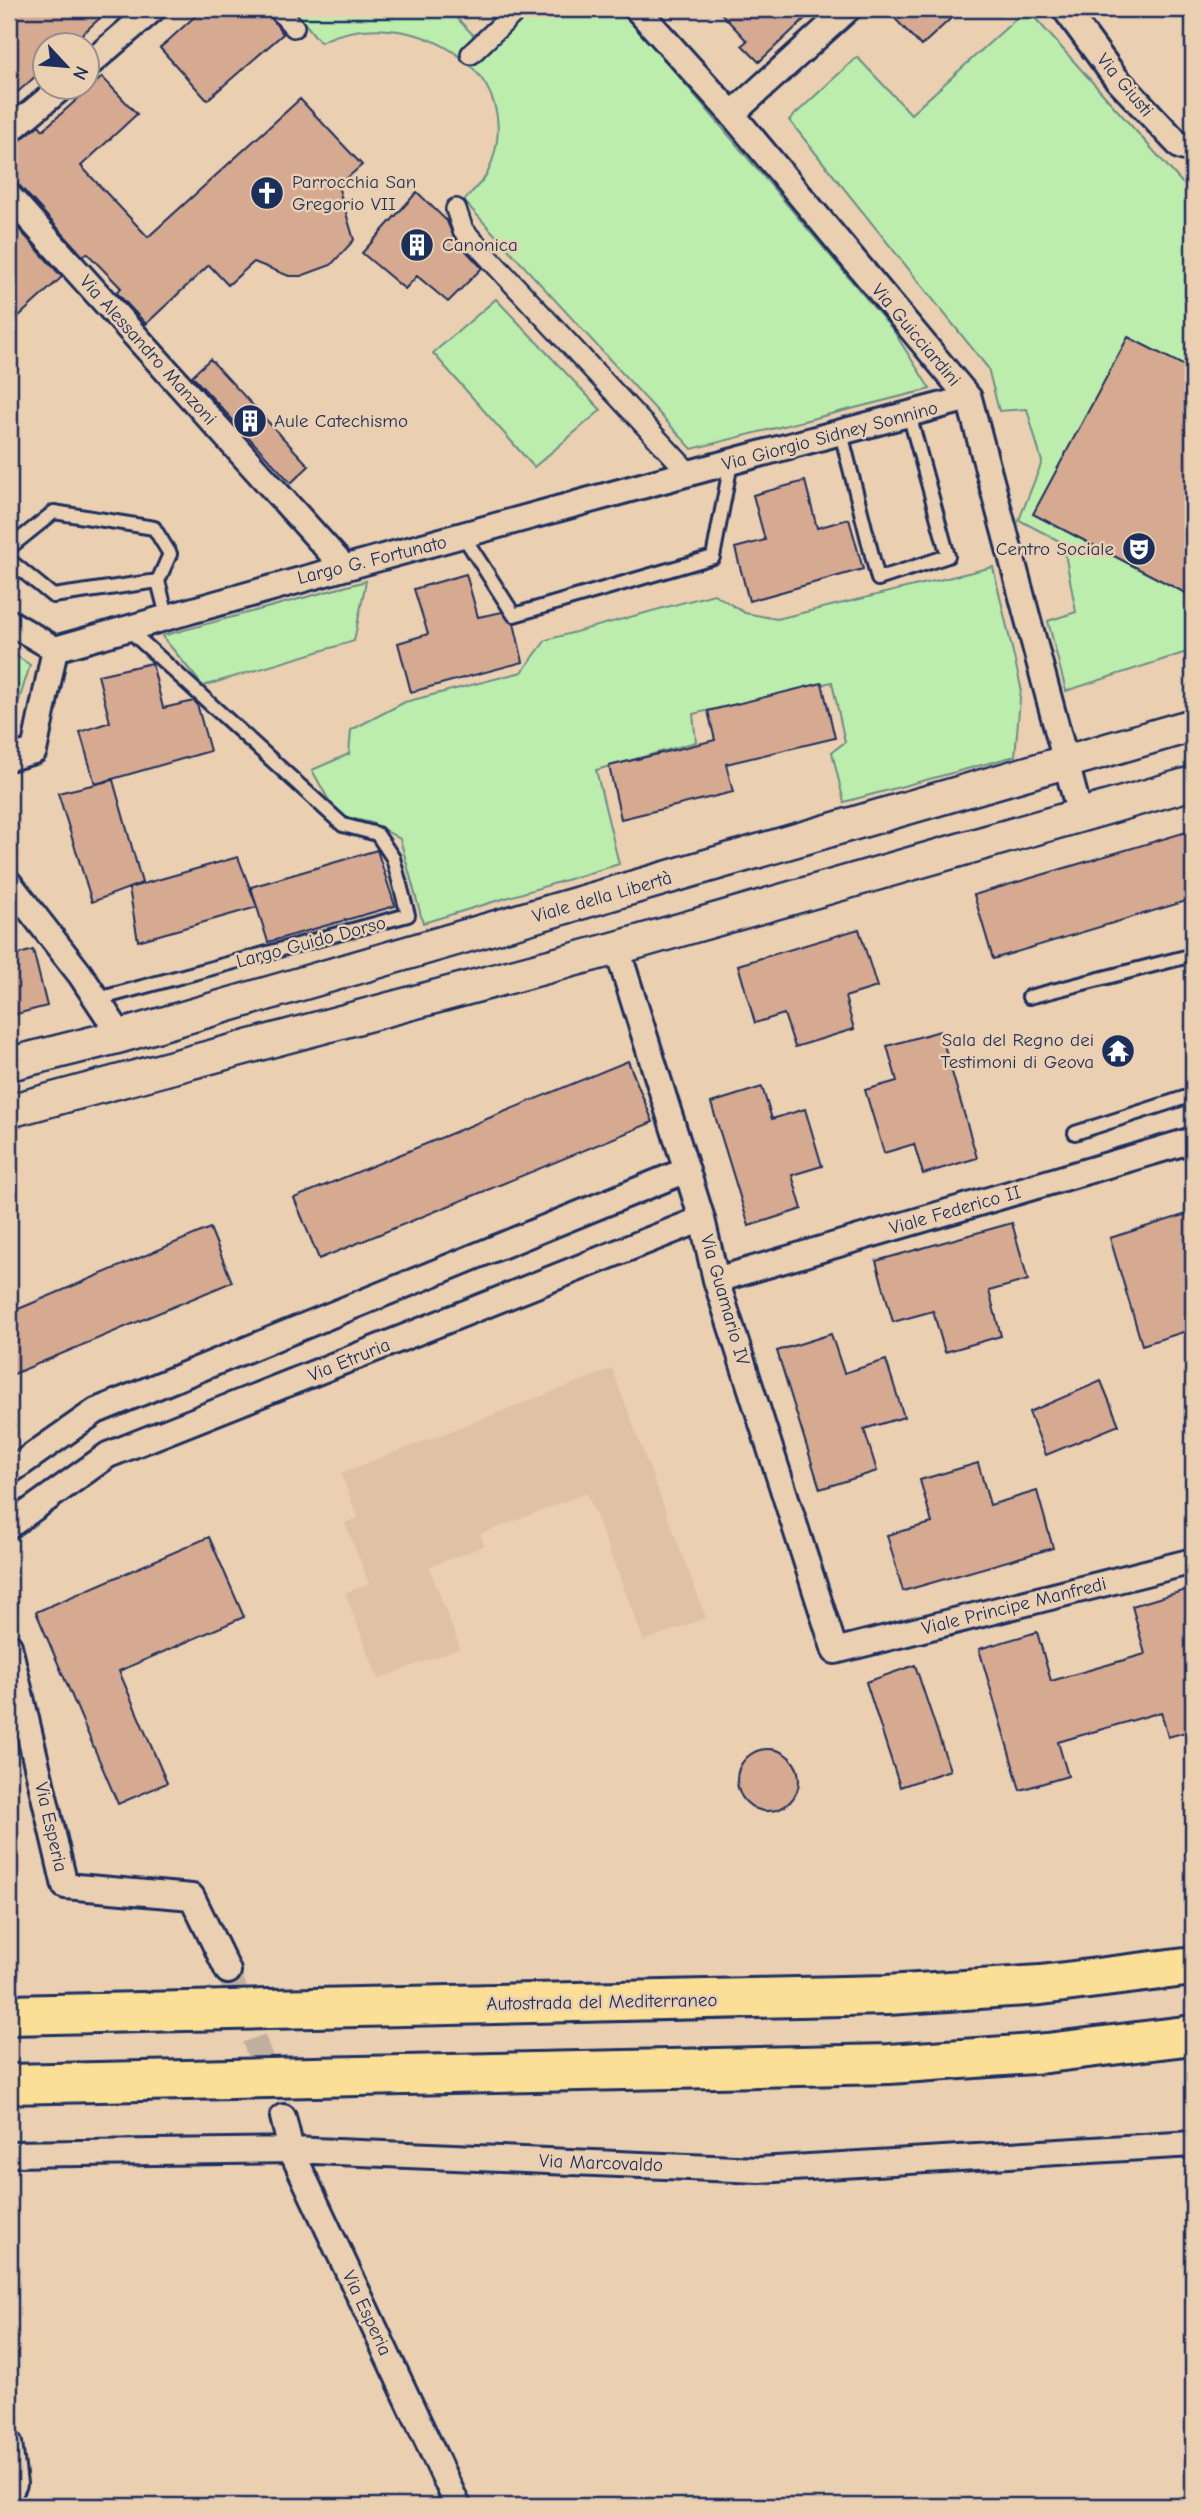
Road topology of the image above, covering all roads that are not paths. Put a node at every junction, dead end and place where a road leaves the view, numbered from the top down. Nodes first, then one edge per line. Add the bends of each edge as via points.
1 (153, 9) edge
2 (278, 9) edge
3 (519, 9) edge
4 (637, 9) edge
5 (848, 9) edge
6 (1065, 9) edge
7 (294, 27) dead end
8 (102, 53) edge
9 (471, 54) dead end
10 (44, 102) edge
11 (732, 114) junction
12 (9, 131) edge
13 (1193, 150) edge
14 (9, 197) edge
15 (456, 209) dead end
16 (969, 398) junction
17 (909, 414) junction
18 (841, 433) junction
19 (731, 463) junction
20 (691, 475) junction
21 (464, 537) junction
22 (9, 548) edge
23 (9, 560) edge
24 (343, 566) junction
25 (158, 581) junction
26 (167, 617) junction
27 (9, 622) edge
28 (128, 628) junction
29 (55, 649) junction
30 (1193, 726) edge
31 (9, 758) edge
32 (1066, 764) junction
33 (1193, 783) edge
34 (1080, 815) junction
35 (9, 883) edge
36 (617, 948) junction
37 (1193, 955) edge
38 (1029, 997) dead end
39 (98, 999) junction
40 (121, 1036) junction
41 (9, 1064) edge
42 (1193, 1095) edge
43 (9, 1111) edge
44 (1075, 1133) dead end
45 (1193, 1140) edge
46 (687, 1170) junction
47 (702, 1219) junction
48 (716, 1280) junction
49 (9, 1472) edge
50 (9, 1526) edge
51 (1193, 1560) edge
52 (9, 1646) edge
53 (835, 1651) joint
54 (1193, 1966) edge
55 (228, 1971) tunnel mouth
56 (9, 2015) edge
57 (1193, 2035) edge
58 (9, 2084) edge
59 (283, 2117) tunnel mouth
60 (1193, 2144) edge
61 (291, 2150) junction
62 (9, 2154) edge
63 (9, 2443) edge
64 (9, 2494) edge
65 (458, 2506) edge

1 - 8 street
2 - 7 street
3 - 9 street
4 - 11 street, Via Guicciardini
5 - 11 street
6 - 13 street, Via Giusti via 1115,77 1181,147
10 - 12 street
11 - 16 street, Via Guicciardini
14 - 24 street, Via Alessandro Manzoni
15 - 20 street via 463,230
16 - 17 street, Via Giorgio Sidney Sonnino
16 - 32 street, Via Guicciardini
17 - 18 street, Via Giorgio Sidney Sonnino
17 - 18 lane via 948,556 878,579
18 - 19 street, Via Giorgio Sidney Sonnino
19 - 20 street, Via Giorgio Sidney Sonnino
19 - 21 lane via 713,557 514,615
20 - 21 street, Largo G. Fortunato
21 - 24 street, Largo G. Fortunato
22 - 25 lane via 54,512 154,528 170,554
23 - 25 lane via 53,596
24 - 26 street, Largo G. Fortunato
25 - 26 lane
26 - 28 street, Largo G. Fortunato
27 - 29 street
28 - 29 street, Largo G. Fortunato
28 - 39 lane, Largo Guido Dorso via 343,825 377,834 393,858 408,915
29 - 31 street via 34,751
30 - 32 street, Viale della Libertà
32 - 34 street, Via Guicciardini
32 - 40 street, Viale della Libertà
33 - 34 street
34 - 36 street
35 - 39 street
36 - 43 street
36 - 46 street, Via Guamario IV
37 - 38 lane
39 - 40 street
40 - 41 street, Viale della Libertà
42 - 44 lane
45 - 48 street, Viale Federico II
46 - 47 street, Via Guamario IV
46 - 49 street via 96,1411
47 - 48 street, Via Guamario IV
47 - 50 street, Via Etruria via 108,1455
48 - 53 street, Via Guamario IV
51 - 53 street, Viale Principe Manfredi
52 - 55 street, Via Esperia via 65,1886 192,1898
54 - 56 highway, Autostrada del Mediterraneo via 1041,1985 887,1995
57 - 58 highway via 1047,2053 889,2064
59 - 61 street, Via Esperia
60 - 61 street, Via Marcovaldo via 758,2170
61 - 62 street, Via Marcovaldo
61 - 65 street, Via Esperia
63 - 64 street via 14,2484

